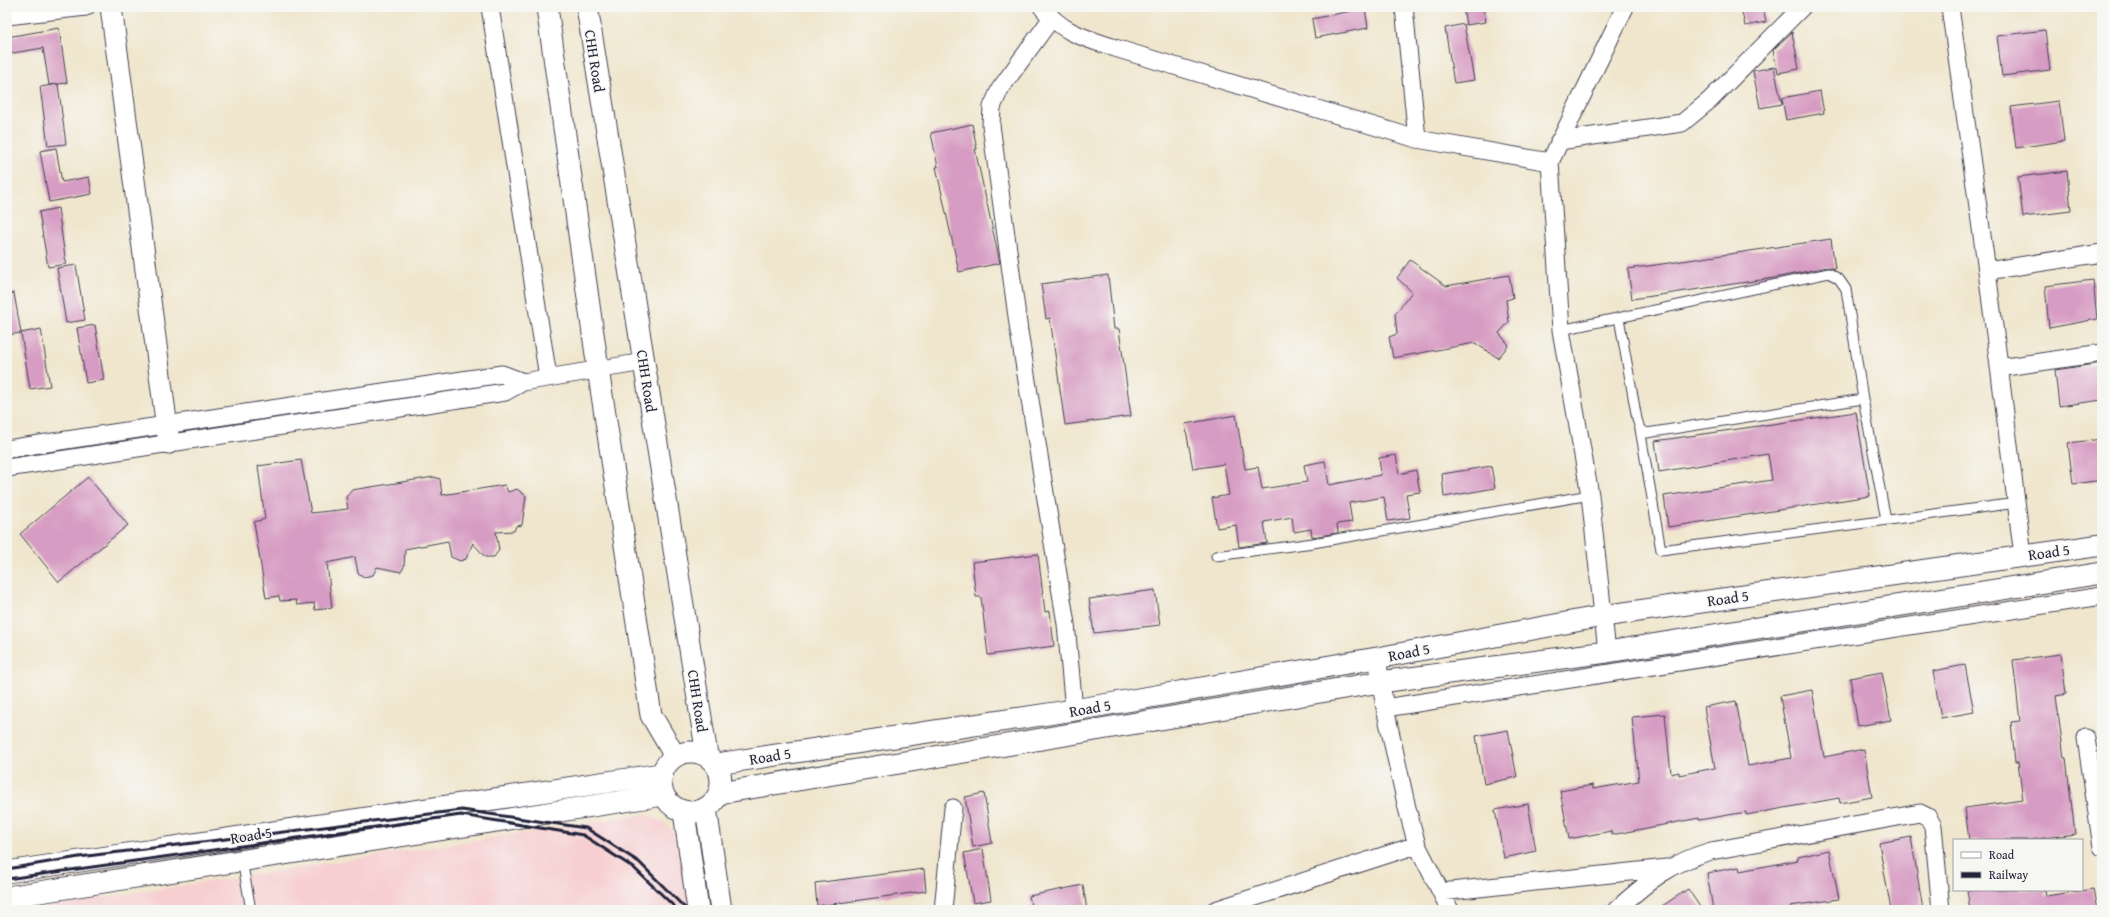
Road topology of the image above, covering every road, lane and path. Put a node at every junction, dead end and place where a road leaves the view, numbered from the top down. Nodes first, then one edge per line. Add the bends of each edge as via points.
1 (86, 7) edge
2 (111, 7) edge
3 (490, 7) edge
4 (547, 7) edge
5 (587, 7) edge
6 (1404, 7) edge
7 (1625, 7) edge
8 (1802, 7) edge
9 (1950, 7) edge
10 (1047, 13) edge
11 (7, 16) edge
12 (1417, 139) junction
13 (1559, 141) junction
14 (1550, 162) junction
15 (2102, 253) edge
16 (1987, 271) junction
17 (1619, 318) junction
18 (1561, 330) junction
19 (2102, 353) edge
20 (644, 362) junction
21 (2000, 368) junction
22 (598, 369) junction
23 (548, 377) junction
24 (1863, 399) junction
25 (1640, 429) junction
26 (168, 434) junction
27 (7, 449) edge
28 (7, 468) edge
29 (1590, 496) junction
30 (2017, 503) junction
31 (1886, 520) junction
32 (2102, 545) edge
33 (1216, 556) dead end
34 (2023, 556) junction
35 (2102, 572) edge
36 (2102, 596) edge
37 (1604, 616) junction
38 (1607, 652) junction
39 (1377, 658) junction
40 (1380, 682) junction
41 (1385, 708) junction
42 (1074, 710) junction
43 (2086, 738) dead end
44 (675, 756) junction
45 (712, 760) junction
46 (661, 774) junction
47 (664, 795) junction
48 (713, 801) junction
49 (953, 808) dead end
50 (684, 812) junction
51 (1417, 845) junction
52 (2102, 847) edge
53 (242, 860) junction
54 (1668, 868) junction
55 (7, 872) edge
56 (1441, 892) junction
57 (7, 897) edge
58 (251, 910) edge
59 (698, 910) edge
60 (721, 910) edge
61 (943, 910) edge
62 (1215, 910) edge
63 (1450, 910) edge
64 (1616, 910) edge
65 (1941, 910) edge

1 - 11 street
2 - 26 street
3 - 23 street
4 - 22 street
5 - 20 street, CHH Road
6 - 12 street
7 - 13 street
8 - 13 street via 1710,100 1682,123
9 - 16 street
10 - 12 street via 1074,35
10 - 42 street via 1000,90 992,107 991,125 1019,331 1066,624
12 - 14 street
13 - 14 street
14 - 18 street
15 - 16 street
16 - 21 street
17 - 18 lane
17 - 24 lane via 1829,273 1839,279 1846,289
17 - 25 lane
18 - 29 street
19 - 21 street
20 - 22 street
20 - 45 street, CHH Road
21 - 30 street
22 - 23 street
22 - 44 street via 651,715
23 - 26 street via 523,382 502,374
24 - 25 lane via 1647,433
24 - 31 lane
25 - 31 lane via 1661,550
26 - 27 street
26 - 28 street
29 - 33 lane via 1313,543
29 - 37 street
30 - 31 lane
30 - 34 street
32 - 34 street, Road 5
34 - 37 street, Road 5
35 - 38 street, Road 5
36 - 41 street
37 - 38 street
37 - 39 street, Road 5
38 - 40 street, Road 5
39 - 40 street
39 - 42 street, Road 5
40 - 41 street
40 - 48 street, Road 5
41 - 51 street via 1406,808
42 - 45 street, Road 5
43 - 52 street
44 - 45 street via 691,751
44 - 46 street
45 - 48 street via 721,774 722,784
46 - 47 street
46 - 55 street, Road 5
47 - 50 street via 672,805
47 - 53 street, Road 5
48 - 50 street via 696,812
48 - 60 street
49 - 61 street
50 - 59 street
51 - 56 street
51 - 62 street
53 - 57 street, Road 5
53 - 58 lane
54 - 56 street
54 - 64 street
54 - 65 street via 1711,851 1920,813 1928,817 1933,826
56 - 63 street

